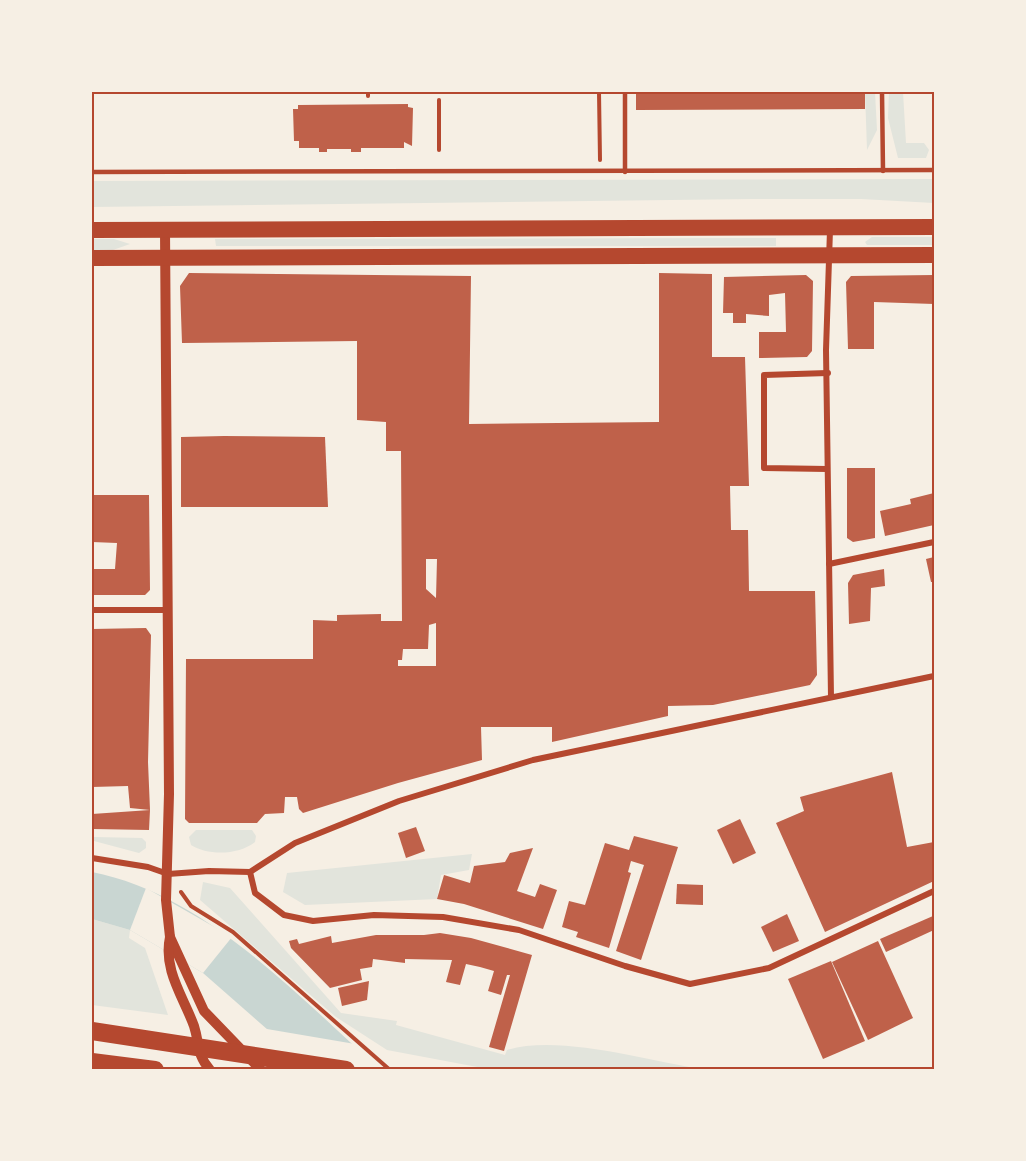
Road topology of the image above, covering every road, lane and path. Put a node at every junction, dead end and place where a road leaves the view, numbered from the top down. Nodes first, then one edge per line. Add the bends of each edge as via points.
1 (599, 92) edge
2 (625, 92) edge
3 (882, 92) edge
4 (439, 100) dead end
5 (439, 150) dead end
6 (600, 170) junction
7 (934, 170) edge
8 (883, 171) junction
9 (92, 172) edge
10 (625, 172) junction
11 (830, 227) junction
12 (934, 227) edge
13 (92, 230) edge
14 (165, 230) junction
15 (934, 255) edge
16 (830, 256) junction
17 (165, 257) junction
18 (92, 258) edge
19 (828, 373) junction
20 (827, 469) junction
21 (934, 542) edge
22 (828, 564) junction
23 (92, 610) edge
24 (168, 610) junction
25 (934, 676) edge
26 (831, 697) junction
27 (92, 858) edge
28 (250, 872) junction
29 (168, 874) junction
30 (934, 891) edge
31 (170, 937) junction
32 (92, 1031) edge
33 (92, 1062) edge
34 (155, 1070) edge
35 (210, 1070) edge
36 (261, 1070) edge
37 (345, 1070) edge
38 (390, 1070) edge

1 - 6 path
2 - 10 lane
3 - 8 lane
4 - 5 path
6 - 9 lane
6 - 10 lane
7 - 8 lane
8 - 10 lane
11 - 12 highway
11 - 14 highway
11 - 16 street
13 - 14 highway
14 - 17 street
15 - 16 highway
16 - 17 highway
16 - 19 street via 826,292
17 - 18 highway
17 - 24 street
19 - 20 street
19 - 20 street via 764,375 764,468
20 - 22 street
21 - 22 street
22 - 26 street
23 - 24 street
24 - 29 street
25 - 26 street
26 - 28 street via 533,760 422,793 295,843
27 - 29 street
28 - 29 street
28 - 30 street via 255,892 284,915 313,921 374,915 443,917 519,930 690,984 769,968
29 - 31 street
29 - 38 path via 191,906 233,932
31 - 35 street via 167,952 175,985 194,1028 200,1058
31 - 36 street via 204,1011
32 - 37 highway
33 - 34 highway

